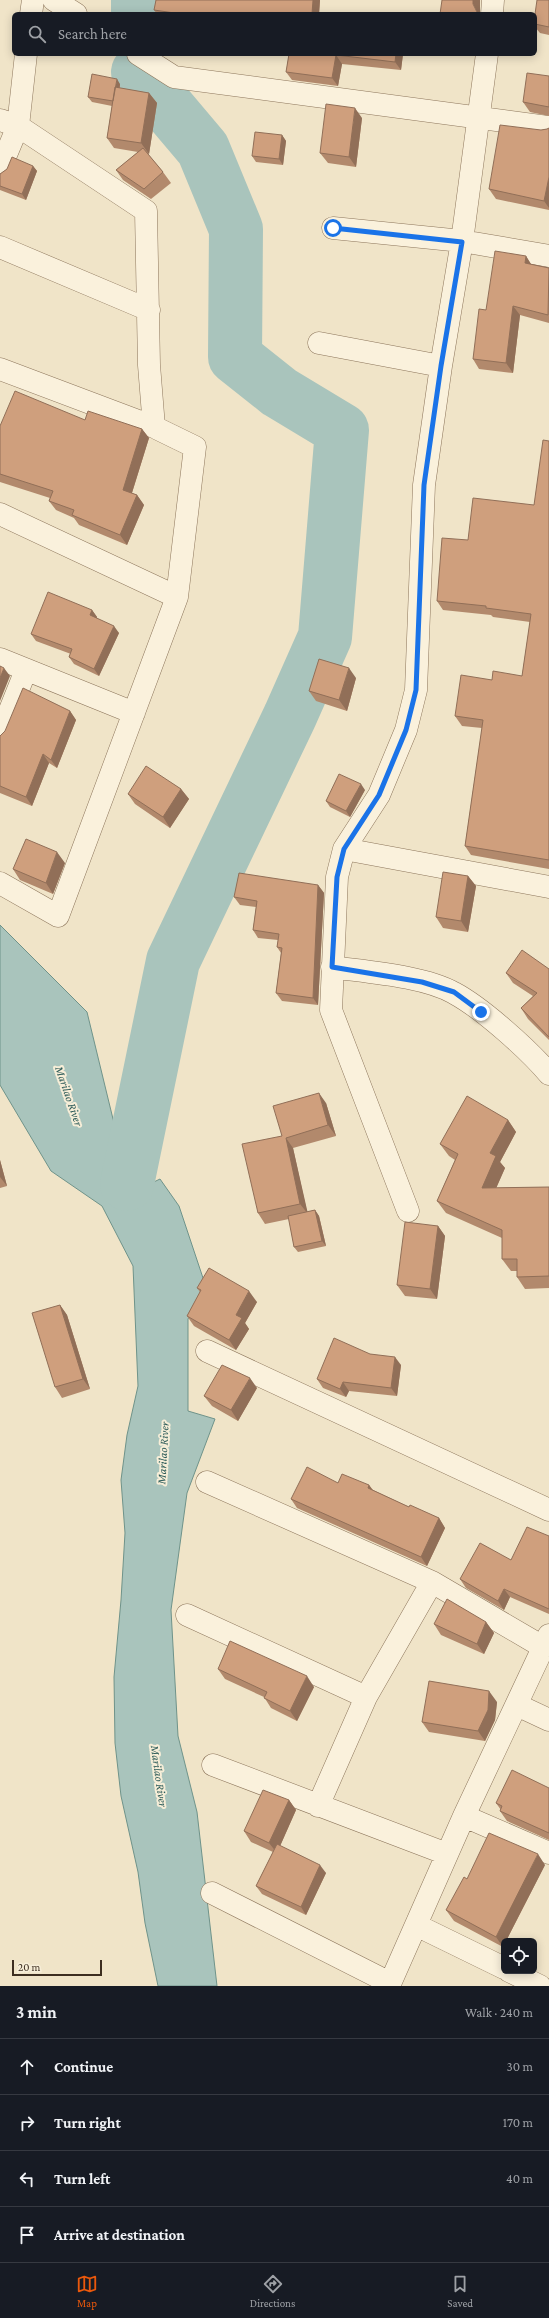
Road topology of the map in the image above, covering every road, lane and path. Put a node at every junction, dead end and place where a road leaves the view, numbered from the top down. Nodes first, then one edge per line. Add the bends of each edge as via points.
1 (33, 0) edge
2 (54, 0) edge
3 (493, 0) edge
4 (31, 12) edge
5 (73, 12) edge
6 (492, 12) edge
7 (26, 56) edge
8 (141, 56) edge
9 (487, 56) edge
10 (480, 117) junction
11 (9, 123) edge
12 (549, 127) edge
13 (0, 169) edge
14 (333, 228) dead end
15 (462, 242) junction
16 (0, 246) edge
17 (549, 256) edge
18 (149, 310) junction
19 (319, 343) dead end
20 (441, 366) junction
21 (0, 369) edge
22 (154, 427) junction
23 (0, 514) edge
24 (177, 596) junction
25 (0, 659) edge
26 (26, 670) junction
27 (134, 713) junction
28 (0, 735) edge
29 (344, 849) junction
30 (0, 883) edge
31 (549, 887) edge
32 (332, 967) junction
33 (546, 1064) edge
34 (408, 1210) dead end
35 (207, 1351) dead end
36 (207, 1482) dead end
37 (549, 1510) edge
38 (432, 1582) junction
39 (187, 1616) dead end
40 (546, 1641) edge
41 (366, 1697) junction
42 (517, 1705) junction
43 (549, 1720) edge
44 (213, 1766) dead end
45 (318, 1806) junction
46 (464, 1816) junction
47 (549, 1853) edge
48 (447, 1854) junction
49 (212, 1893) dead end
50 (416, 1925) junction
51 (501, 1967) edge
52 (515, 1974) edge
53 (390, 1985) edge
54 (540, 1986) edge

1 - 4 street
2 - 5 street
3 - 6 street
7 - 11 street
8 - 10 street via 174,77
9 - 10 street
10 - 12 street
10 - 15 street
11 - 13 street
11 - 18 street via 146,211
14 - 15 street
15 - 17 street
15 - 20 street
16 - 18 street
18 - 22 street via 149,365
19 - 20 street
20 - 29 street via 424,485 416,690 406,730 379,795
21 - 22 street
22 - 24 street via 195,447
23 - 24 street
24 - 27 street
25 - 26 street
26 - 27 street
26 - 28 street
27 - 30 street via 58,916
29 - 31 street
29 - 32 street via 337,877
32 - 33 street via 422,982 454,992
32 - 34 street via 331,1010
35 - 37 street
36 - 38 street
38 - 40 street
38 - 41 street
39 - 41 street
40 - 42 street
41 - 45 street
42 - 43 street
42 - 46 street
44 - 45 street
45 - 48 street
46 - 47 street
46 - 48 street
48 - 50 street
49 - 53 street
50 - 51 street
50 - 53 street
52 - 54 street

